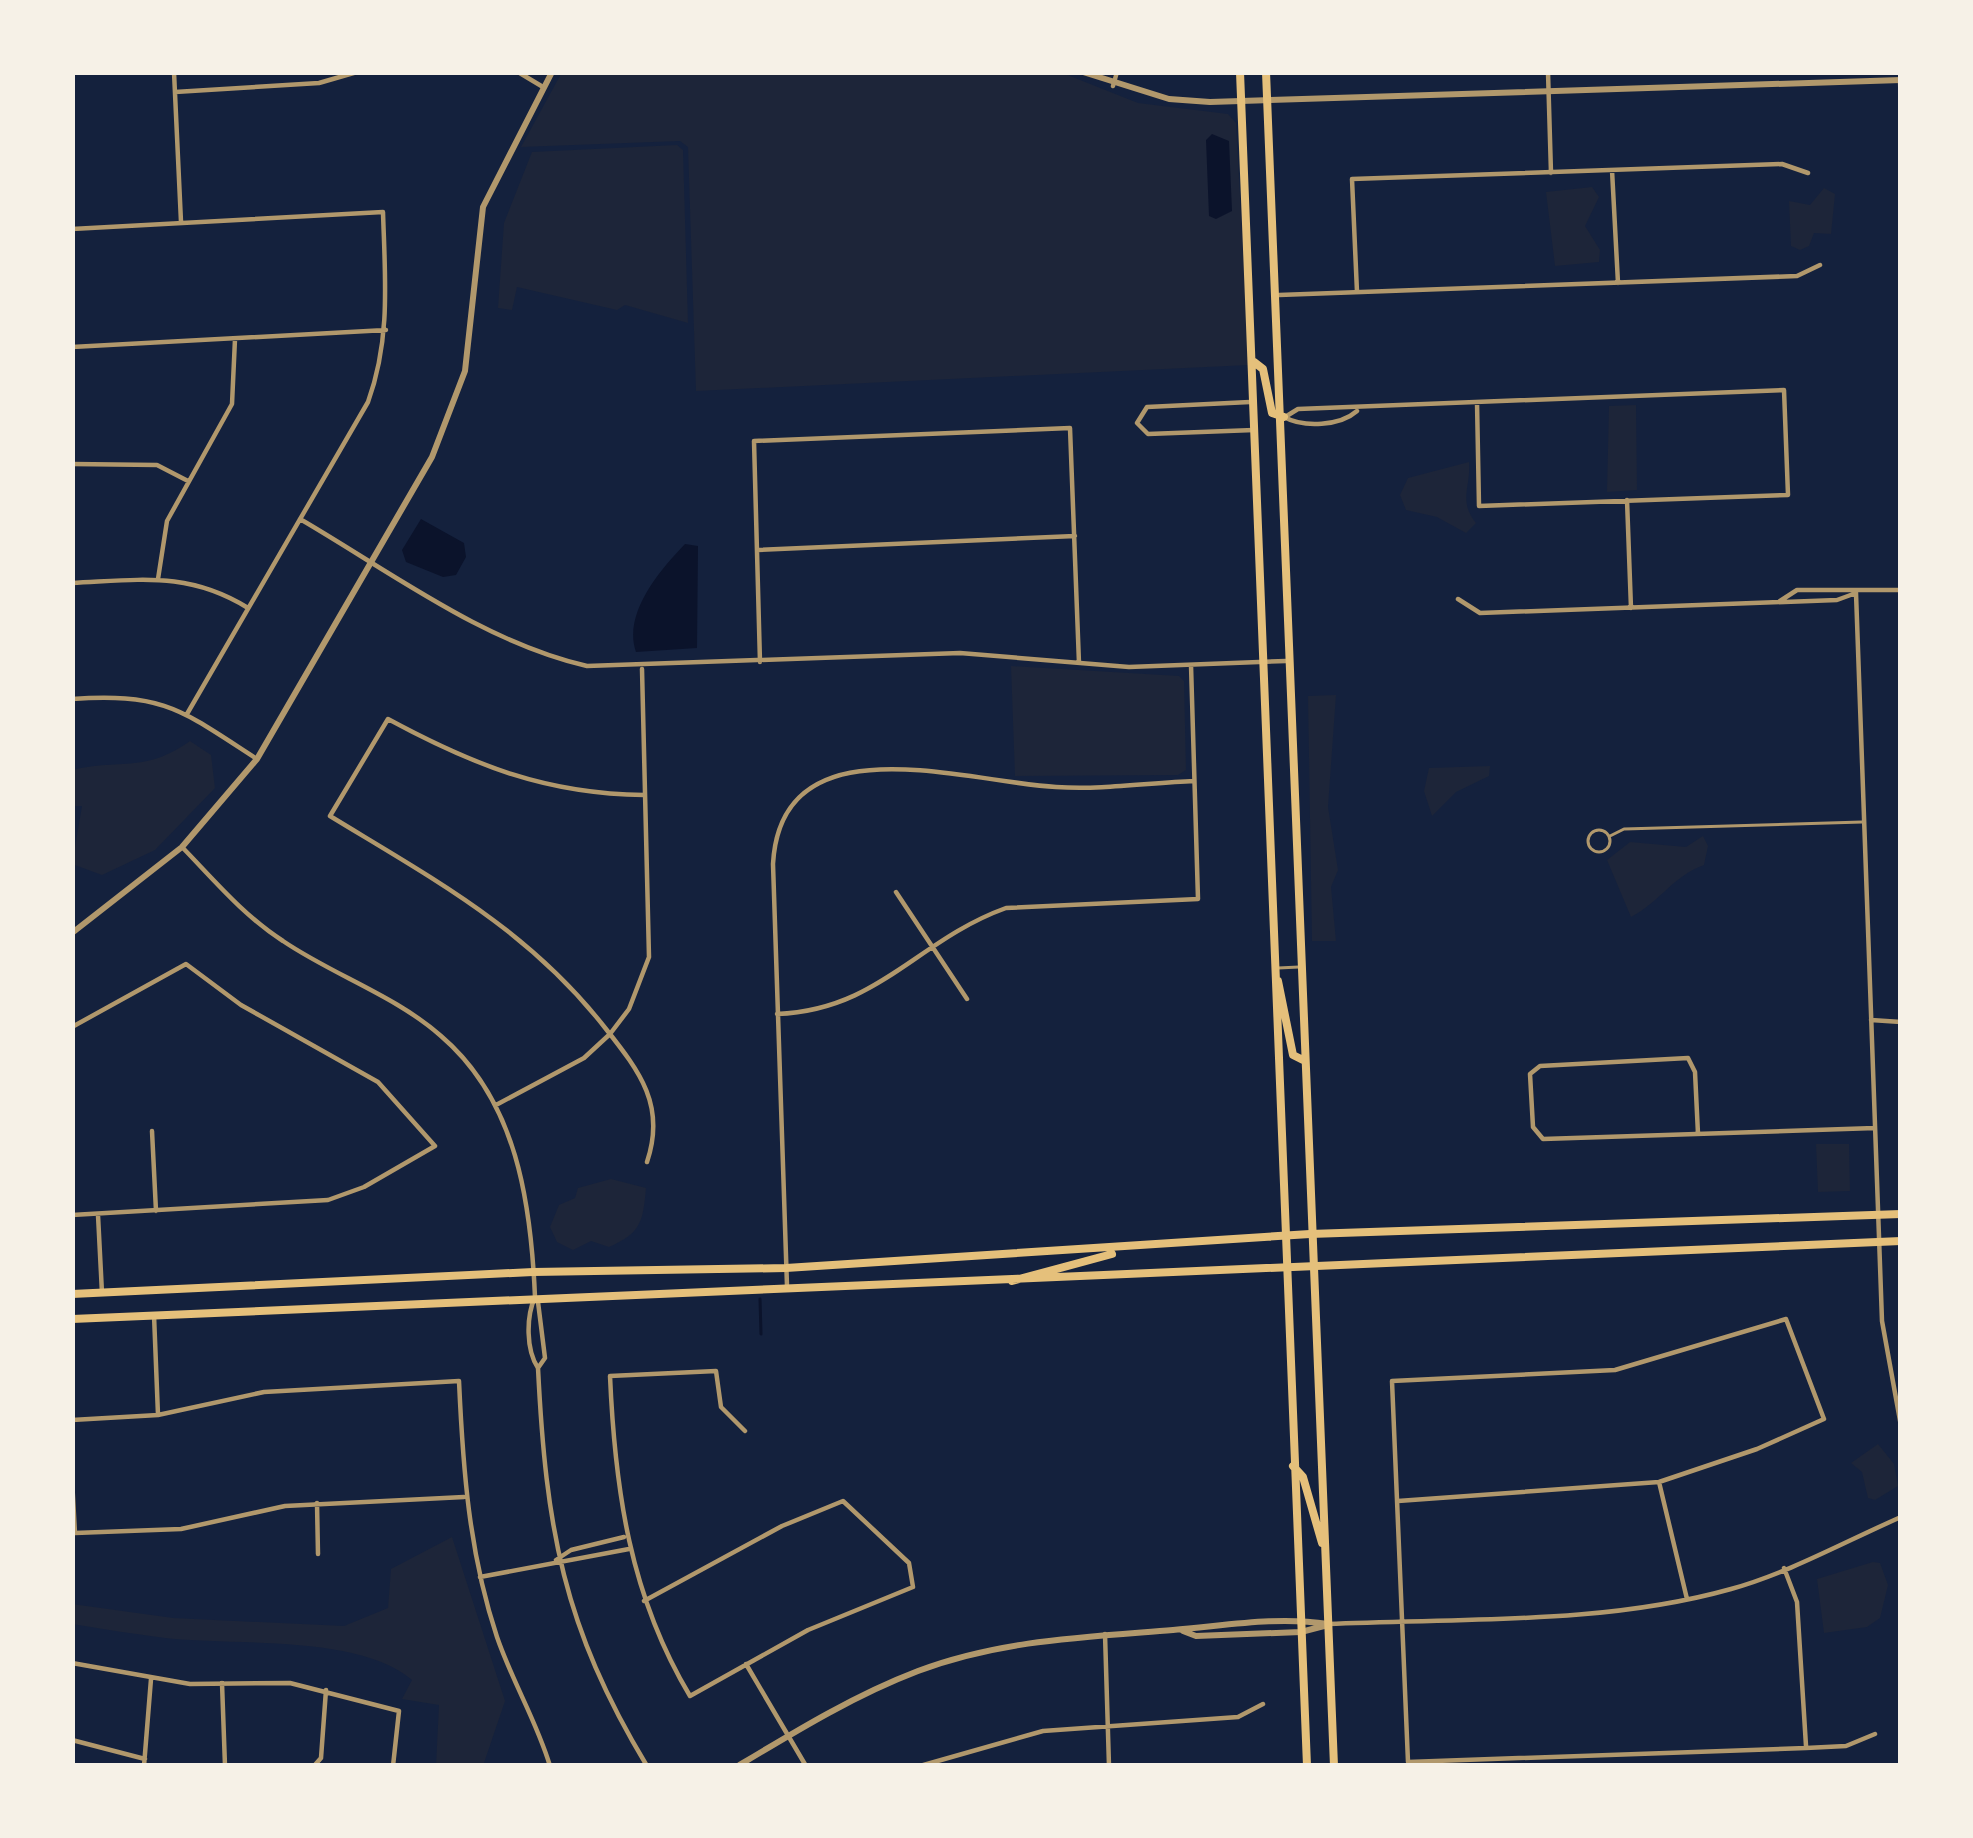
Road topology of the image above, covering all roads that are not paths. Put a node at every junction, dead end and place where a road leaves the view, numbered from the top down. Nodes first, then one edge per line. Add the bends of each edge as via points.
1 (174, 72) edge
2 (357, 72) edge
3 (518, 72) edge
4 (551, 72) edge
5 (1083, 72) edge
6 (1118, 72) edge
7 (1240, 72) edge
8 (1267, 72) edge
9 (1548, 72) edge
10 (1834, 77) edge
11 (1901, 80) edge
12 (1113, 86) junction
13 (543, 87) junction
14 (1549, 91) junction
15 (175, 92) junction
16 (1241, 102) junction
17 (1268, 102) junction
18 (1901, 111) edge
19 (1612, 170) junction
20 (1551, 173) junction
21 (1808, 173) dead end
22 (181, 224) junction
23 (72, 229) edge
24 (1820, 265) dead end
25 (1618, 283) junction
26 (1358, 292) junction
27 (1279, 295) junction
28 (386, 330) junction
29 (236, 339) junction
30 (72, 346) edge
31 (1254, 362) junction
32 (1256, 402) junction
33 (1477, 402) junction
34 (1359, 410) junction
35 (1284, 417) junction
36 (1256, 430) junction
37 (72, 464) edge
38 (188, 481) junction
39 (1627, 500) junction
40 (300, 519) junction
41 (1075, 536) junction
42 (757, 550) junction
43 (372, 561) junction
44 (158, 579) junction
45 (72, 583) edge
46 (1901, 590) edge
47 (1856, 592) junction
48 (1458, 599) dead end
49 (1780, 601) junction
50 (248, 608) junction
51 (1630, 608) junction
52 (1292, 661) junction
53 (760, 662) junction
54 (1265, 662) junction
55 (1079, 663) junction
56 (1191, 665) junction
57 (642, 668) junction
58 (72, 699) edge
59 (187, 714) junction
60 (256, 759) junction
61 (1193, 781) junction
62 (644, 795) junction
63 (1864, 822) junction
64 (1610, 836) dead end
65 (182, 847) junction
66 (896, 892) dead end
67 (72, 933) edge
68 (932, 947) junction
69 (1300, 967) junction
70 (1274, 968) junction
71 (967, 999) dead end
72 (776, 1014) junction
73 (1871, 1020) junction
74 (1901, 1022) edge
75 (72, 1027) edge
76 (610, 1034) junction
77 (1305, 1061) junction
78 (496, 1106) junction
79 (1875, 1128) junction
80 (152, 1131) dead end
81 (1698, 1134) junction
82 (647, 1162) dead end
83 (156, 1211) junction
84 (98, 1214) junction
85 (1901, 1214) edge
86 (72, 1215) edge
87 (1878, 1215) junction
88 (1310, 1234) junction
89 (1282, 1235) junction
90 (1901, 1241) edge
91 (1879, 1242) junction
92 (1122, 1249) junction
93 (1312, 1264) junction
94 (1284, 1265) junction
95 (787, 1268) junction
96 (533, 1272) junction
97 (1012, 1283) junction
98 (788, 1292) junction
99 (102, 1293) junction
100 (72, 1294) edge
101 (535, 1297) junction
102 (154, 1316) junction
103 (72, 1319) edge
104 (538, 1368) junction
105 (158, 1415) junction
106 (72, 1420) edge
107 (1901, 1424) edge
108 (745, 1431) dead end
109 (1293, 1466) junction
110 (72, 1479) edge
111 (1659, 1482) junction
112 (464, 1496) junction
113 (1398, 1501) junction
114 (317, 1503) junction
115 (1901, 1517) edge
116 (627, 1537) junction
117 (629, 1549) junction
118 (1325, 1550) junction
119 (318, 1554) dead end
120 (556, 1560) junction
121 (1784, 1568) junction
122 (480, 1577) junction
123 (1687, 1600) junction
124 (644, 1601) junction
125 (1300, 1620) junction
126 (1402, 1620) junction
127 (1328, 1624) junction
128 (1179, 1630) junction
129 (1301, 1632) junction
130 (1105, 1633) junction
131 (72, 1663) edge
132 (746, 1664) junction
133 (151, 1679) junction
134 (222, 1683) junction
135 (326, 1689) junction
136 (1263, 1703) dead end
137 (1107, 1723) junction
138 (1875, 1734) dead end
139 (788, 1736) junction
140 (72, 1740) edge
141 (1806, 1748) junction
142 (144, 1762) edge
143 (225, 1766) edge
144 (246, 1766) edge
145 (314, 1766) edge
146 (393, 1766) edge
147 (550, 1766) edge
148 (647, 1766) edge
149 (738, 1766) edge
150 (806, 1766) edge
151 (920, 1766) edge
152 (1109, 1766) edge
153 (1306, 1766) edge
154 (1334, 1766) edge

1 - 15 street
2 - 15 street via 320,83
3 - 13 street
4 - 13 street
5 - 12 street
6 - 12 street
7 - 16 main road
8 - 17 main road
9 - 14 street
10 - 11 street
10 - 14 street
11 - 18 street
12 - 16 street
13 - 43 street via 483,207 456,405
14 - 17 street
14 - 20 street
15 - 22 street
16 - 17 street
16 - 31 main road
17 - 27 main road
19 - 20 street
19 - 21 street via 1782,164
19 - 25 street
20 - 26 street via 1352,178
22 - 23 street
22 - 28 street via 383,212
24 - 25 street via 1797,276
25 - 26 street
26 - 27 street
27 - 35 main road
28 - 29 street
28 - 40 street via 368,403
29 - 30 street
29 - 38 street via 232,404
31 - 32 main road
31 - 35 main road via 1272,412
32 - 36 main road
32 - 36 street via 1147,407 1137,418 1148,434
33 - 34 street
33 - 39 street via 1479,506
33 - 39 street via 1784,390 1788,495
34 - 35 street via 1298,409
34 - 35 street via 1342,422
35 - 52 main road
36 - 54 main road
37 - 38 street via 125,461
38 - 44 street via 167,521
39 - 51 street
40 - 43 street
40 - 50 street
41 - 42 street
41 - 42 street via 1070,428 754,442
41 - 55 street
42 - 53 street
43 - 57 street via 540,654
43 - 60 street
44 - 45 street
44 - 50 street via 215,587
46 - 47 street
47 - 49 street via 1837,601
47 - 49 street via 1798,590
47 - 63 street
48 - 51 street via 1480,613
49 - 51 street
50 - 59 street
52 - 54 street
52 - 69 main road
53 - 55 street via 960,653
53 - 57 street
54 - 56 street
54 - 70 main road
55 - 56 street
56 - 61 street
57 - 62 street
58 - 59 street via 130,695
59 - 60 street
60 - 65 street
61 - 68 street via 1198,899 1006,908
61 - 72 street via 1060,787 913,769 842,772 794,800 774,840
62 - 76 street via 649,957
62 - 76 street via 594,795 508,777 388,719 330,815 501,921 556,969
63 - 64 lane
63 - 73 street
65 - 67 street
65 - 78 street via 282,941 440,1035
66 - 68 street
68 - 71 street
68 - 72 street via 839,1006
69 - 70 lane
69 - 77 main road
70 - 77 main road via 1293,1055
70 - 89 main road
72 - 95 street
73 - 74 street
73 - 79 street
75 - 83 street via 186,964 378,1082 435,1146 328,1200
76 - 78 street via 584,1058
76 - 82 street via 643,1074 652,1101 656,1134
77 - 88 main road
78 - 96 street via 519,1166
79 - 81 street
79 - 87 street
80 - 83 street
81 - 81 street via 1543,1139 1533,1127 1530,1074 1540,1066 1688,1058
83 - 84 street
84 - 86 street
84 - 99 street
85 - 87 main road
87 - 88 main road
87 - 91 street
88 - 89 main road
88 - 93 main road
89 - 92 main road
89 - 94 main road
90 - 91 main road
91 - 93 main road
91 - 107 street via 1884,1338
92 - 95 main road
92 - 97 main road
93 - 94 main road
93 - 118 main road
94 - 97 main road
94 - 109 main road
95 - 96 main road
95 - 98 street
96 - 99 main road
96 - 101 street
97 - 98 main road
98 - 101 main road
99 - 100 main road
101 - 102 main road
101 - 104 street via 530,1342
101 - 104 street via 545,1358
102 - 103 main road
102 - 105 street
104 - 120 street
105 - 106 street
105 - 112 street via 264,1392 459,1381
108 - 116 street via 721,1407 716,1371 610,1376 614,1474
109 - 118 main road
109 - 125 main road
110 - 114 street via 75,1533 181,1529
111 - 113 street
111 - 113 street via 1824,1419 1786,1319 1615,1370 1392,1382
111 - 123 street
112 - 114 street
112 - 122 street
113 - 126 street
114 - 119 street
115 - 121 street
116 - 117 street
116 - 120 street
117 - 120 street
117 - 124 street
118 - 127 main road
120 - 122 street
120 - 148 street via 592,1664
121 - 123 street
121 - 141 street via 1797,1602
122 - 147 street
123 - 126 street
124 - 132 street via 690,1696
124 - 132 street via 844,1501 909,1563 913,1586
125 - 127 street
125 - 128 street
125 - 129 main road
126 - 127 street
126 - 141 street via 1408,1762
127 - 129 street
127 - 154 main road
128 - 129 street
128 - 130 street
129 - 153 main road
130 - 137 street
130 - 139 street via 921,1670
131 - 133 street
132 - 139 street
133 - 134 street
133 - 142 street
134 - 135 street
134 - 143 street
135 - 145 street
135 - 146 street via 399,1711
136 - 137 street via 1238,1717
137 - 151 street via 1043,1730
137 - 152 street
138 - 141 street
139 - 149 street
139 - 150 street
140 - 142 street
143 - 144 street

